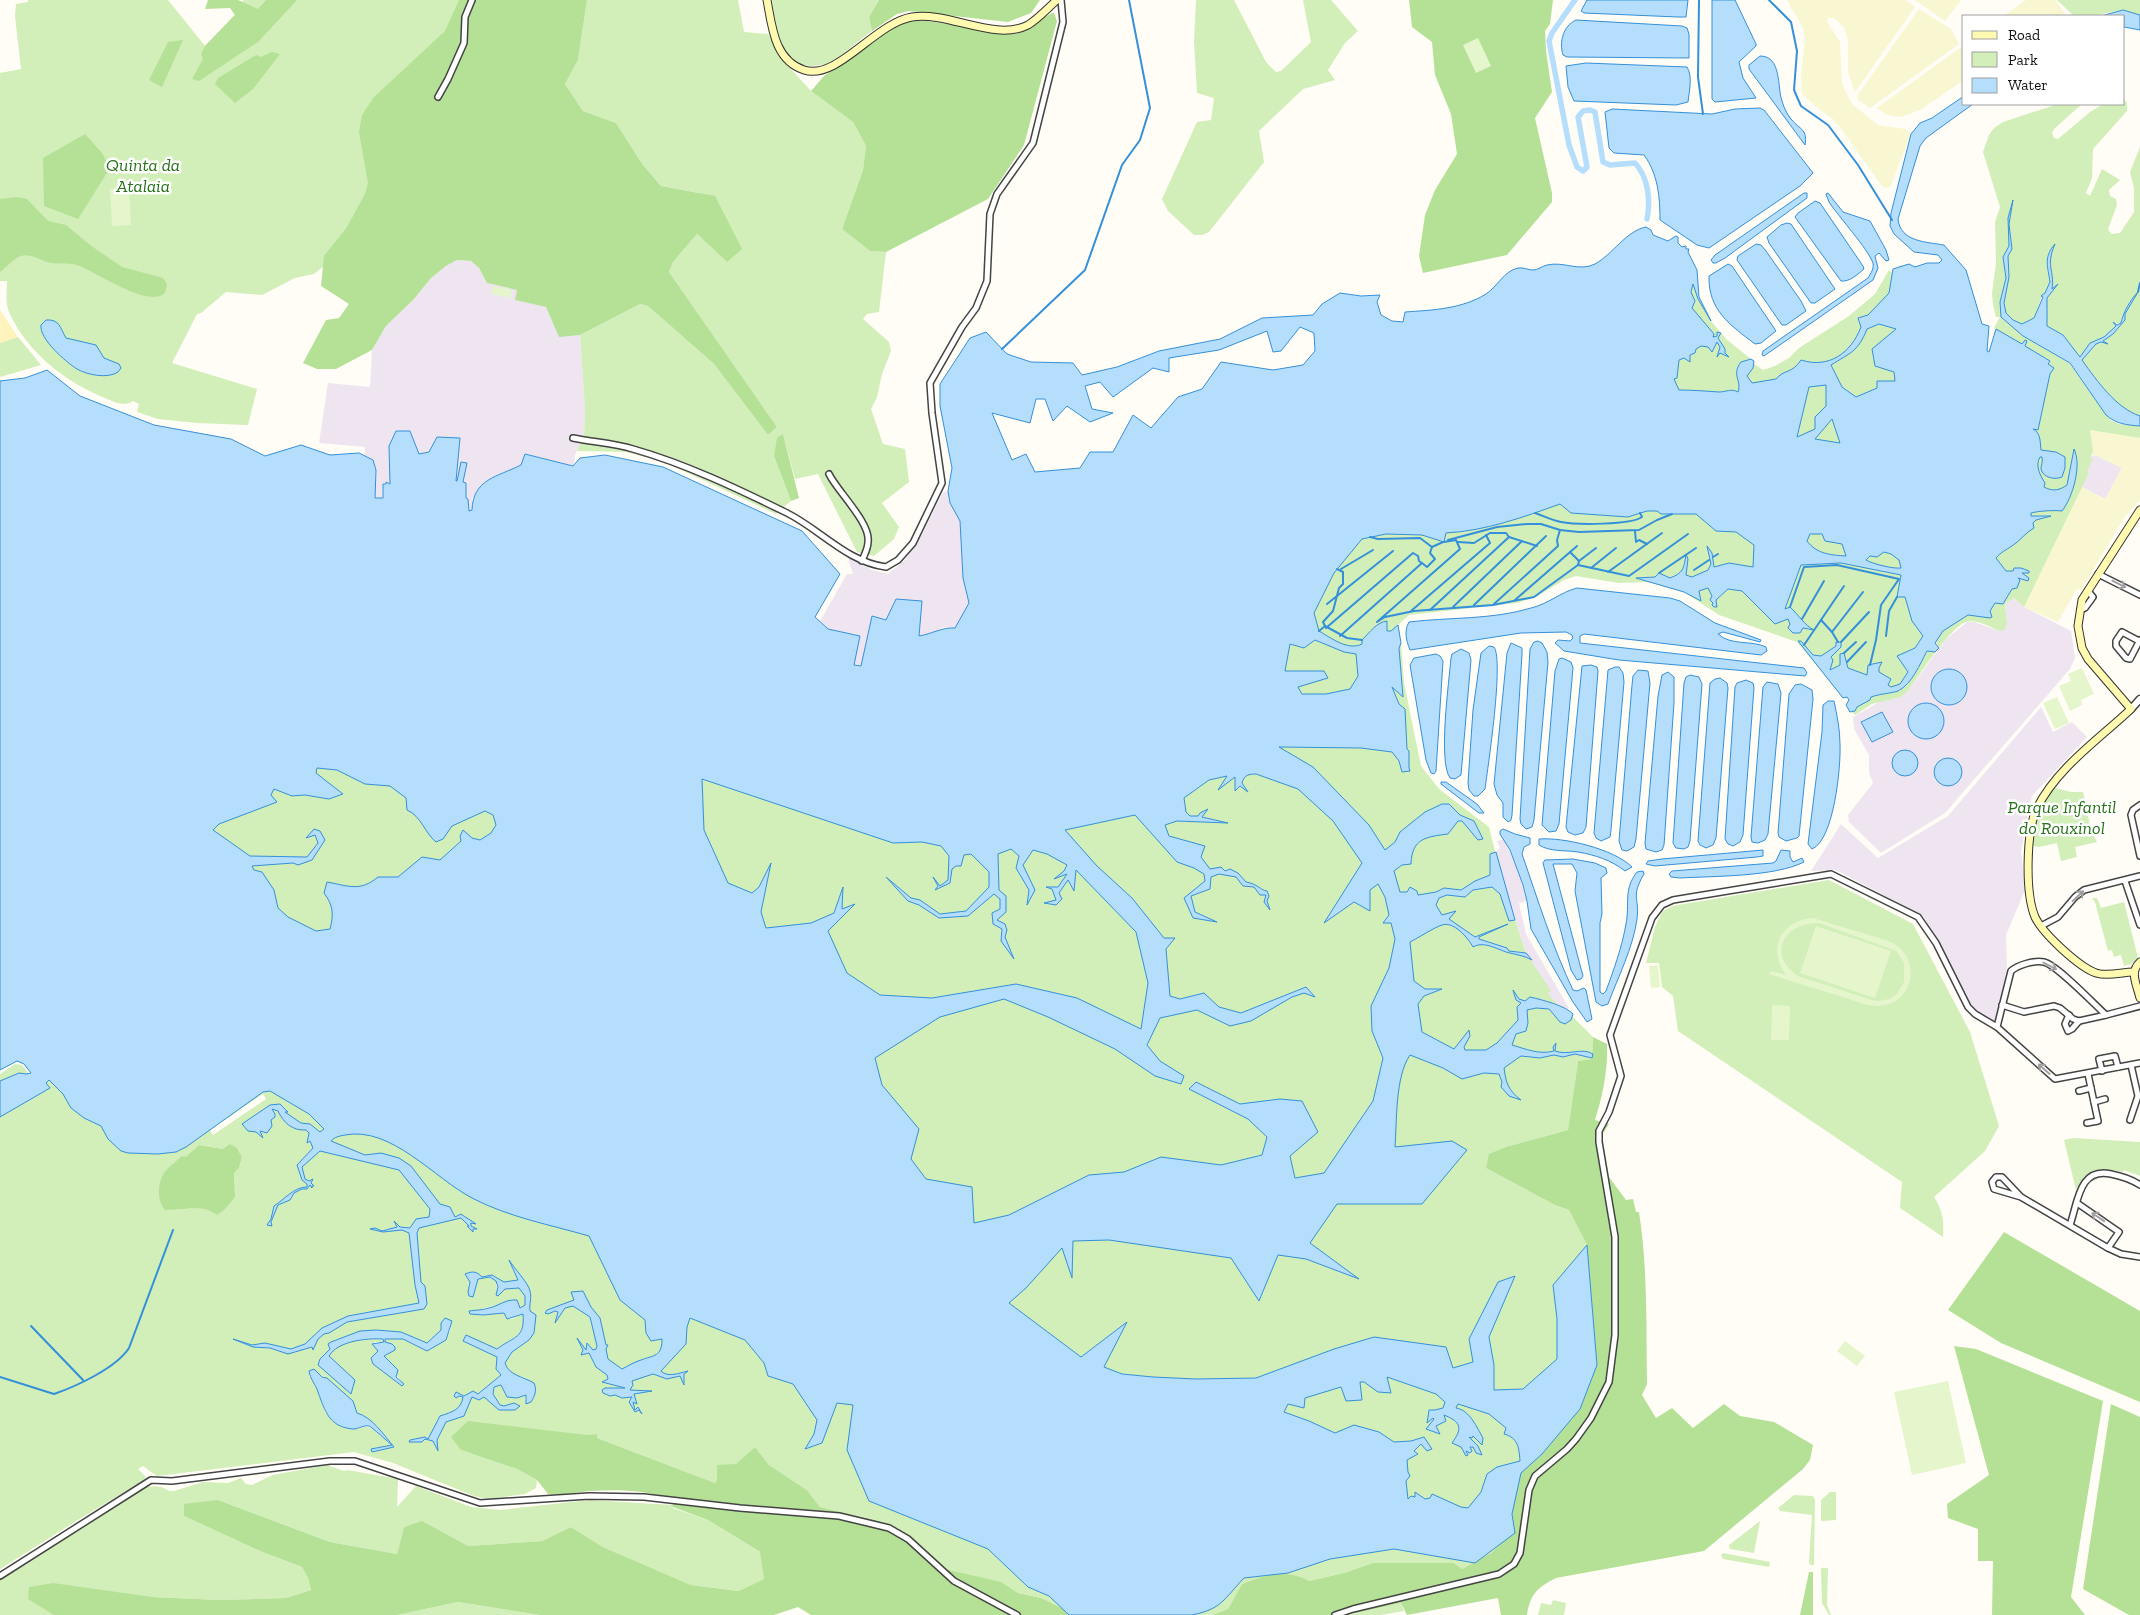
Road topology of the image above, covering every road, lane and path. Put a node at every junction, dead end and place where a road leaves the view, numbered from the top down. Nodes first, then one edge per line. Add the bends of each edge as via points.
1 (472, 0) edge
2 (767, 0) edge
3 (1057, 0) edge
4 (1061, 0) edge
5 (438, 96) dead end
6 (573, 438) dead end
7 (829, 474) dead end
8 (2140, 510) edge
9 (862, 561) junction
10 (2098, 574) junction
11 (2140, 595) edge
12 (2140, 640) edge
13 (2140, 699) edge
14 (2130, 709) junction
15 (2140, 805) edge
16 (2140, 856) edge
17 (2140, 876) edge
18 (2125, 881) junction
19 (2140, 925) edge
20 (2041, 926) junction
21 (2140, 962) edge
22 (2134, 972) junction
23 (2138, 982) edge
24 (2140, 998) edge
25 (2002, 1005) junction
26 (2140, 1006) edge
27 (2068, 1015) junction
28 (2106, 1015) junction
29 (2080, 1020) junction
30 (1997, 1027) junction
31 (2140, 1063) edge
32 (2131, 1065) junction
33 (2118, 1067) junction
34 (2102, 1071) junction
35 (2088, 1074) junction
36 (2091, 1088) junction
37 (2079, 1091) dead end
38 (2105, 1100) dead end
39 (2094, 1102) junction
40 (2130, 1120) dead end
41 (2087, 1123) dead end
42 (2140, 1185) edge
43 (2021, 1197) junction
44 (2077, 1203) junction
45 (2070, 1225) junction
46 (2108, 1248) junction
47 (2140, 1257) edge
48 (0, 1576) edge
49 (1017, 1615) edge
50 (1335, 1615) edge

1 - 5 street via 466,17 464,43
2 - 3 main road via 778,48 790,62 814,72 835,65 882,30 912,17 929,16 988,28 1018,29 1030,24
4 - 9 street via 1063,22 1033,143 997,194 990,214 987,281 976,308 930,383 942,483 913,544 898,560 886,567
6 - 9 street via 631,448 678,464 788,514
7 - 9 street via 868,534
8 - 10 main road
10 -> 11 street
10 - 14 main road via 2080,610 2078,636 2088,658
12 - 12 street via 2122,632 2116,646 2130,659
13 - 14 street
14 - 20 main road via 2064,771 2036,810 2029,839 2028,864 2034,915
15 - 16 street via 2131,816
17 - 18 street
18 - 19 street
20 -> 18 street via 2058,917 2084,890
20 - 22 main road via 2087,968 2102,974
21 - 22 main road
22 - 23 main road
23 - 24 main road
25 - 27 street via 2024,1012 2054,1006
25 -> 28 street via 2011,971 2016,966 2045,962
25 - 30 street
26 - 28 street
27 - 29 street
27 - 29 street via 2065,1024 2068,1031
28 - 29 street
35 -> 30 street via 2055,1079
30 - 50 street via 1968,1007 1936,943 1918,917 1832,874 1673,900 1662,905 1652,918 1610,1035 1621,1076 1609,1112 1598,1131 1615,1237 1615,1335 1606,1392 1567,1450 1540,1470 1532,1482 1520,1553 1507,1570
31 - 32 street
32 - 33 street
32 - 40 street via 2138,1096
33 - 34 street
33 - 34 street via 2115,1056 2099,1059
34 - 35 street
35 - 36 street
36 - 37 street
36 - 39 street
38 - 39 street
39 - 41 street via 2098,1121
42 - 44 street via 2104,1172 2093,1174 2085,1180
43 - 43 street via 2002,1177 1996,1177 1992,1182 1994,1189
43 - 45 street
44 - 45 street
46 -> 44 street via 2119,1232
45 - 46 street
46 - 47 street
48 - 49 street via 151,1480 172,1481 355,1460 480,1503 589,1496 644,1497 839,1516 889,1528 954,1582

